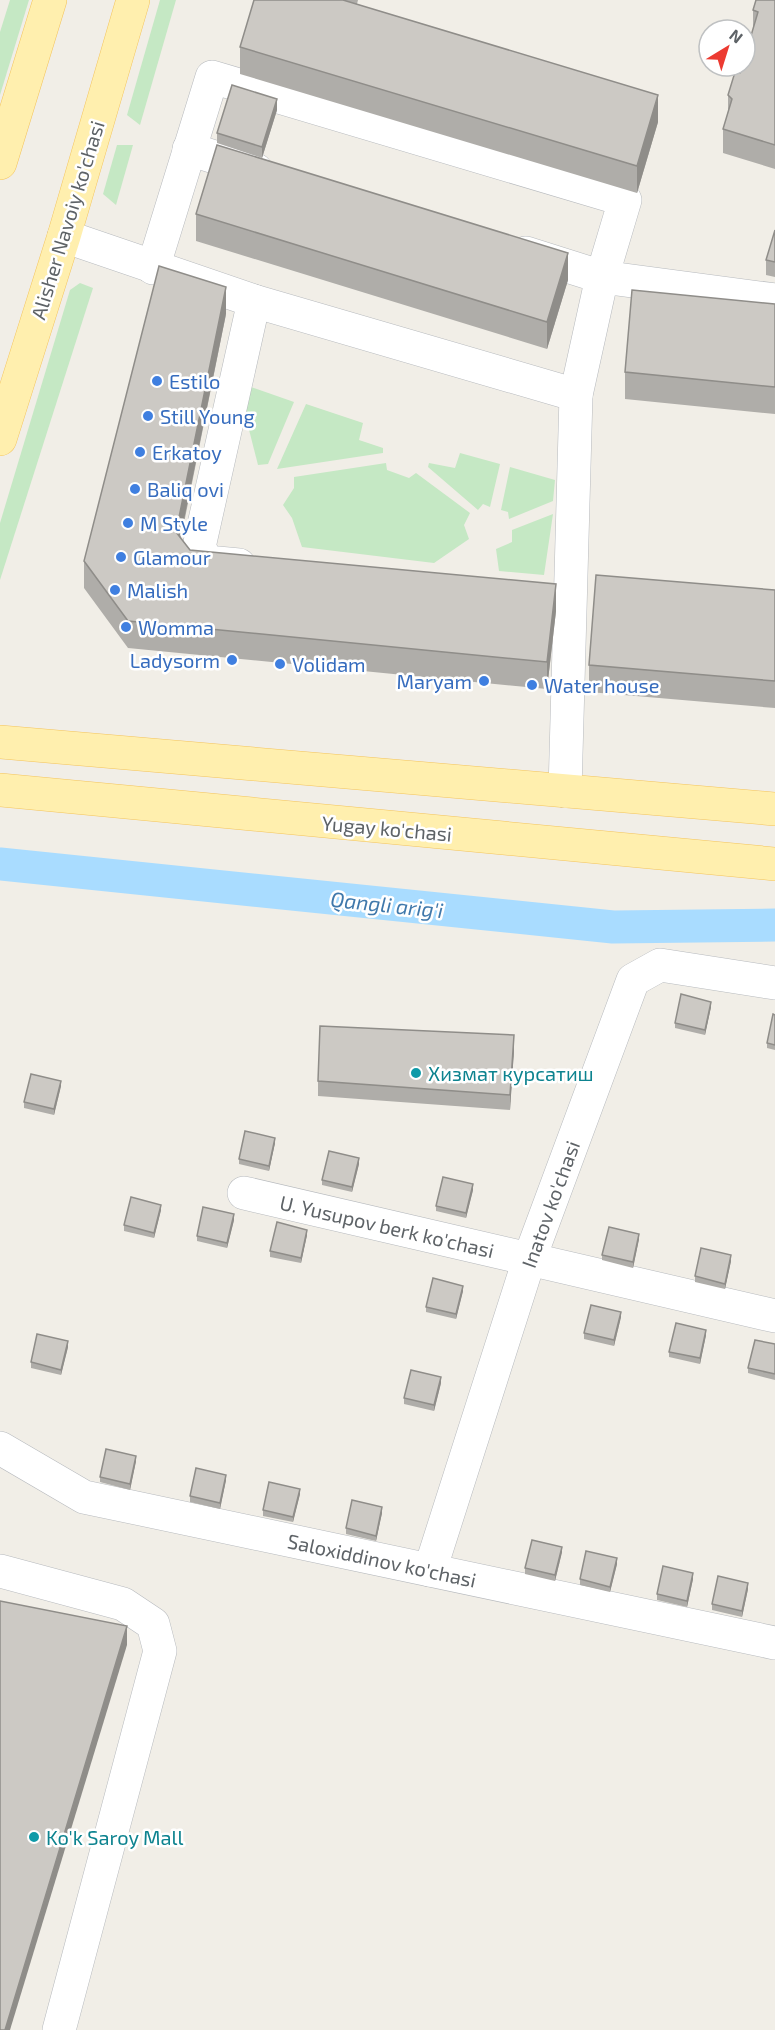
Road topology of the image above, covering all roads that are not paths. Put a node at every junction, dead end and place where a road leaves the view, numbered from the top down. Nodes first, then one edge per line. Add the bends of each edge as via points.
1 (50, 0) edge
2 (133, 0) edge
3 (189, 149) junction
4 (0, 163) edge
5 (289, 180) edge
6 (64, 236) junction
7 (502, 246) edge
8 (153, 268) junction
9 (602, 277) junction
10 (775, 300) edge
11 (254, 301) junction
12 (576, 395) junction
13 (0, 439) edge
14 (265, 567) edge
15 (604, 581) edge
16 (562, 590) junction
17 (0, 742) edge
18 (0, 790) edge
19 (565, 791) junction
20 (775, 809) edge
21 (775, 864) edge
22 (775, 982) edge
23 (244, 1192) dead end
24 (529, 1260) junction
25 (775, 1316) edge
26 (0, 1448) edge
27 (430, 1570) junction
28 (0, 1571) edge
29 (775, 1643) edge
30 (59, 2030) edge

1 - 4 main road
2 - 6 main road, Alisher Navoiy ko'chasi
3 - 5 street
3 - 8 street
3 - 9 street via 212,77 625,200
6 - 8 street
6 - 13 main road, Alisher Navoiy ko'chasi
7 - 9 street
8 - 11 street
9 - 10 street
9 - 12 street
11 - 12 street
11 - 14 street via 199,547 207,562
12 - 16 street
15 - 16 street
16 - 19 street
17 - 19 main road
18 - 21 main road, Yugay ko'chasi
19 - 20 main road
22 - 24 street, Inatov ko'chasi via 660,965 633,980
23 - 24 street, U. Yusupov berk ko'chasi
24 - 25 street, U. Yusupov berk ko'chasi
24 - 27 street, Inatov ko'chasi
26 - 27 street, Saloxiddinov ko'chasi via 84,1497
27 - 29 street, Saloxiddinov ko'chasi
28 - 30 street via 123,1604 153,1624 160,1651

